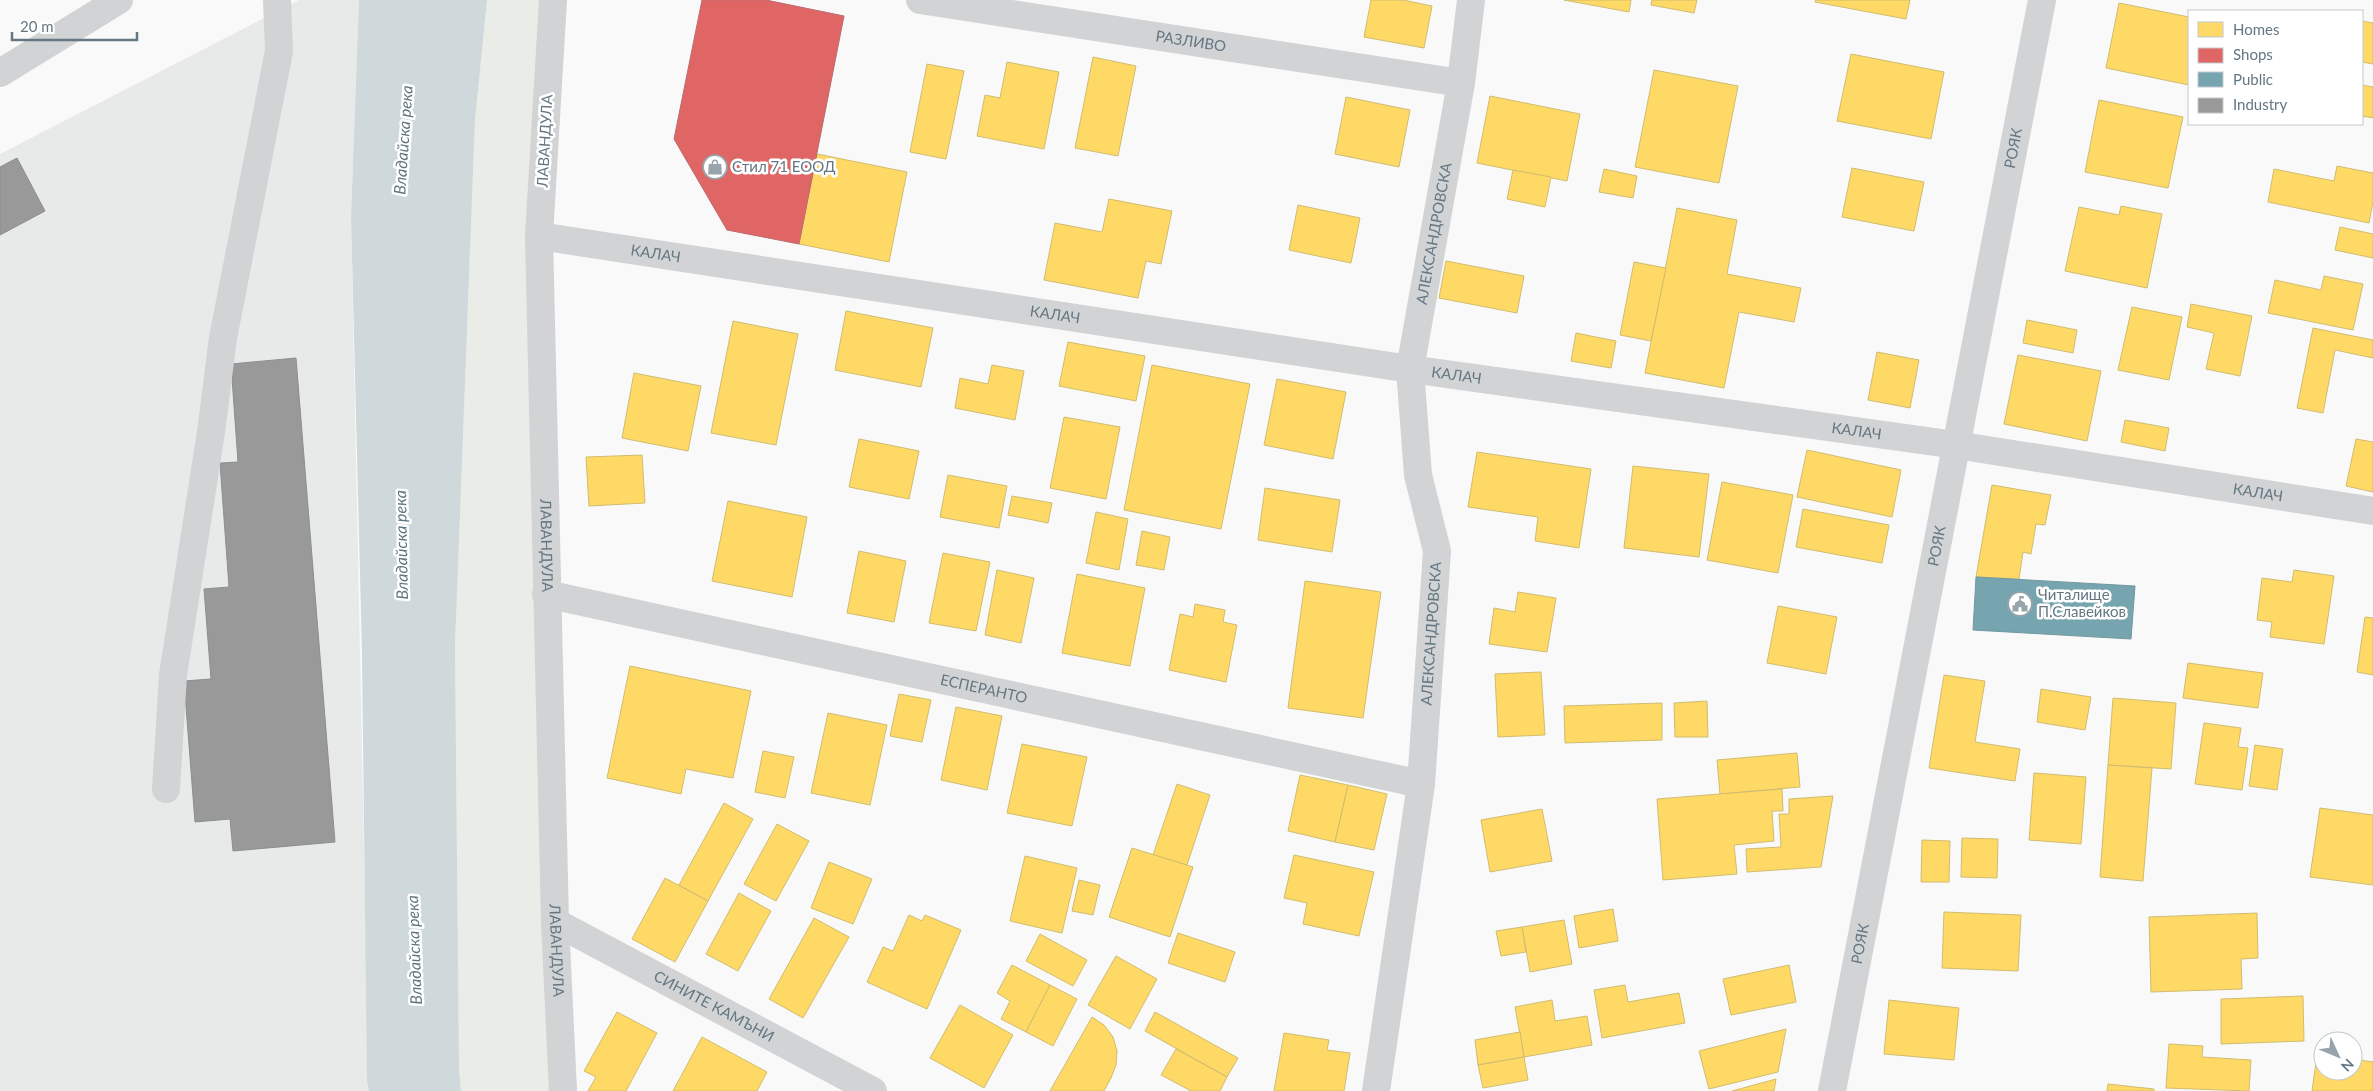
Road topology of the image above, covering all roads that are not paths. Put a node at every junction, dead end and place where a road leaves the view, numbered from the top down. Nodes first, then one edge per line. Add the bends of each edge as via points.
1 (118, 0) edge
2 (277, 0) edge
3 (553, 0) edge
4 (920, 0) edge
5 (1471, 0) edge
6 (2042, 0) edge
7 (0, 73) edge
8 (1461, 83) junction
9 (539, 236) junction
10 (1410, 369) junction
11 (1956, 445) junction
12 (2373, 511) edge
13 (546, 594) junction
14 (1421, 784) junction
15 (166, 789) dead end
16 (555, 922) junction
17 (563, 1091) edge
18 (873, 1091) edge
19 (1376, 1091) edge
20 (1832, 1091) edge

1 - 7 street
2 - 15 street via 279,51 223,338 173,675
3 - 9 street, ЛАВАНДУЛА
4 - 8 street, РАЗЛИВО
5 - 8 street, АЛЕКСАНДРОВСКА
6 - 11 street, РОЯК
8 - 10 street, АЛЕКСАНДРОВСКА
9 - 10 street, КАЛАЧ
9 - 13 street, ЛАВАНДУЛА
10 - 11 street, КАЛАЧ
10 - 14 street, АЛЕКСАНДРОВСКА via 1418,475 1437,551
11 - 12 street, КАЛАЧ
11 - 20 street, РОЯК
13 - 14 street, ЕСПЕРАНТО
13 - 16 street, ЛАВАНДУЛА
14 - 19 street, АЛЕКСАНДРОВСКА
16 - 17 street, ЛАВАНДУЛА
16 - 18 street, СИНИТЕ КАМЪНИ

